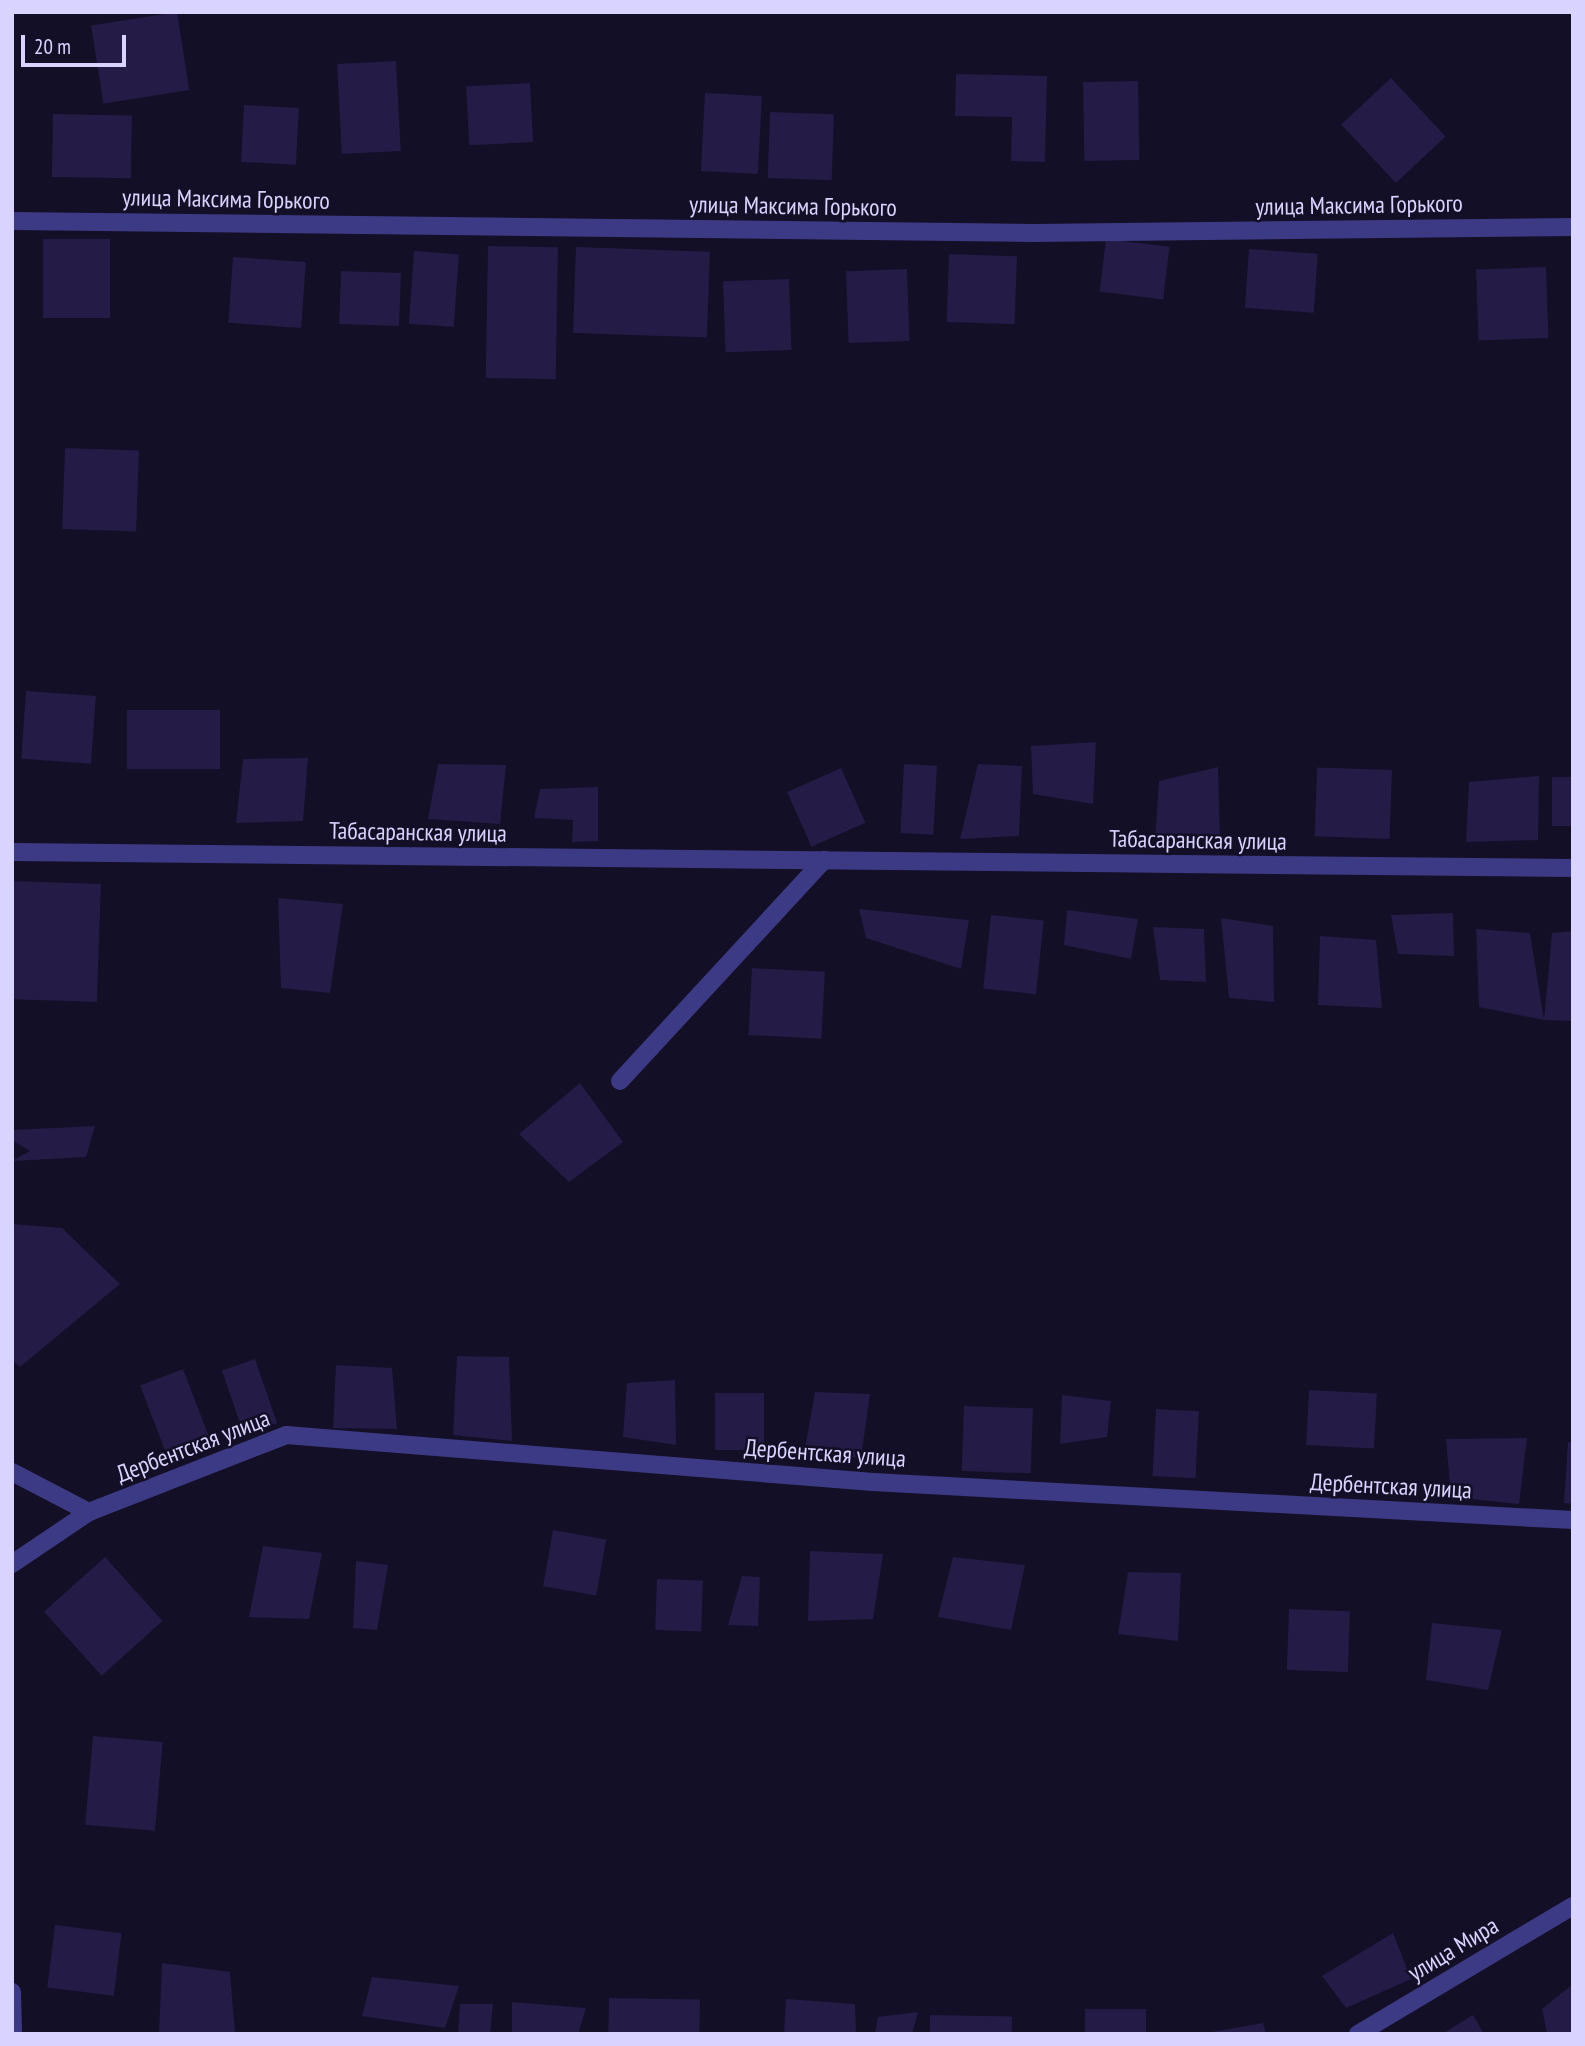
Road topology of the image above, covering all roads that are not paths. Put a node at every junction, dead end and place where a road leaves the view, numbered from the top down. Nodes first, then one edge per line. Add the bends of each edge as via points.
1 (12, 221) edge
2 (1573, 227) edge
3 (12, 852) edge
4 (824, 860) junction
5 (1573, 868) edge
6 (620, 1081) dead end
7 (12, 1472) edge
8 (89, 1512) junction
9 (1573, 1520) edge
10 (12, 1564) edge
11 (1573, 1906) edge
12 (12, 1992) edge
13 (13, 2034) edge
14 (1358, 2034) edge

1 - 2 street, улица Максима Горького via 1033,233
3 - 4 street, Табасаранская улица
4 - 5 street, Табасаранская улица
4 - 6 street
7 - 8 street
8 - 9 street, Дербентская улица via 286,1436 873,1482
8 - 10 street, Дербентская улица
11 - 14 street, улица Мира
12 - 13 street

